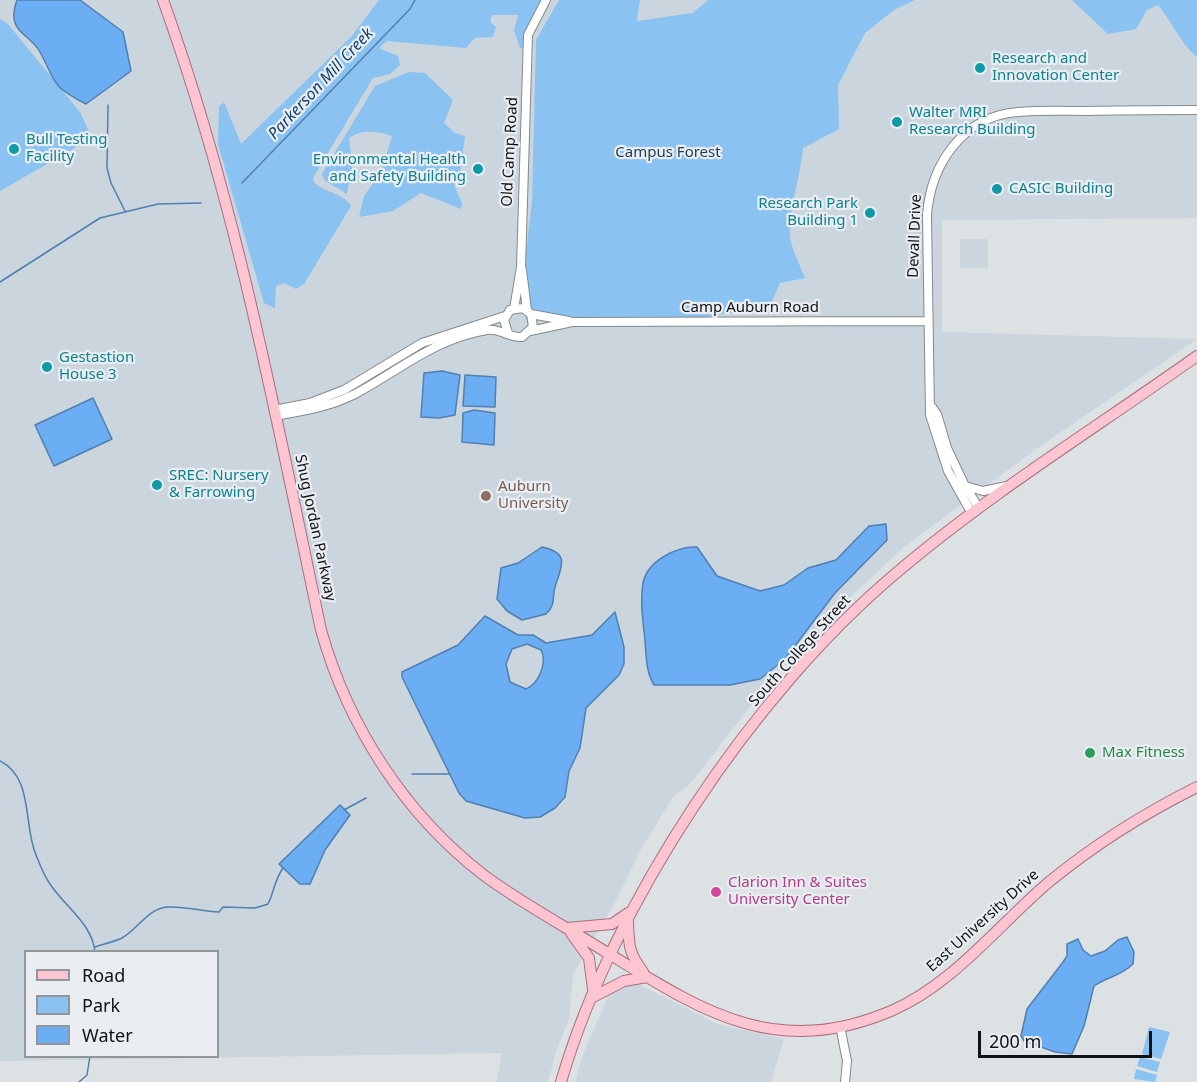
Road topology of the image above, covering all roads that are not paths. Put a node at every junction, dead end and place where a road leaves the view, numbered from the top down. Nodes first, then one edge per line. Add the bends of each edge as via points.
1 (163, 0) edge
2 (546, 0) edge
3 (1197, 110) edge
4 (521, 267) junction
5 (514, 309) junction
6 (529, 312) junction
7 (506, 316) junction
8 (927, 321) junction
9 (572, 322) junction
10 (530, 331) junction
11 (508, 333) junction
12 (1197, 356) edge
13 (932, 407) junction
14 (275, 413) junction
15 (966, 486) junction
16 (1007, 486) junction
17 (974, 510) junction
18 (1197, 787) edge
19 (631, 914) junction
20 (567, 928) junction
21 (610, 954) junction
22 (647, 977) junction
23 (592, 997) junction
24 (840, 1026) junction
25 (561, 1082) edge
26 (845, 1082) edge

1 - 14 main road, Shug Jordan Parkway via 205,122 227,201
2 - 4 street, Old Camp Road via 528,35
3 - 8 street, Devall Drive via 1016,112 987,120 966,132 944,156 930,190
4 - 5 street, Old Camp Road
4 - 6 street
5 - 6 street
5 - 7 street
6 - 9 street, Camp Auburn Road
6 - 10 street via 533,323
7 - 11 street via 504,325
7 - 14 street via 422,343 344,390
8 - 9 street, Camp Auburn Road
8 - 13 street, Devall Drive via 927,373
9 - 10 street, Camp Auburn Road
10 - 11 street via 522,337
11 - 14 street via 486,330 461,337 415,356 340,401
12 - 16 main road, South College Street
13 - 15 street
13 - 17 street via 932,425 945,465
14 - 20 main road, Shug Jordan Parkway via 327,650 349,708 368,743 416,810 464,859
15 - 16 street via 983,491
15 - 17 street
16 - 17 main road, South College Street
17 - 19 main road, South College Street via 855,611 784,689 681,825
18 - 24 main road, East University Drive via 1151,811 1082,857 928,990 893,1010
19 - 20 main road via 612,924
19 - 21 main road, South College Street
19 - 22 main road via 628,945
20 - 21 main road, Shug Jordan Parkway
20 - 23 main road via 589,958
21 - 22 main road, East University Drive
21 - 23 main road, South College Street
22 - 23 main road via 624,981
22 - 24 main road, East University Drive via 711,1013 754,1026 814,1030
23 - 25 main road, South College Street
24 - 26 street via 847,1060

